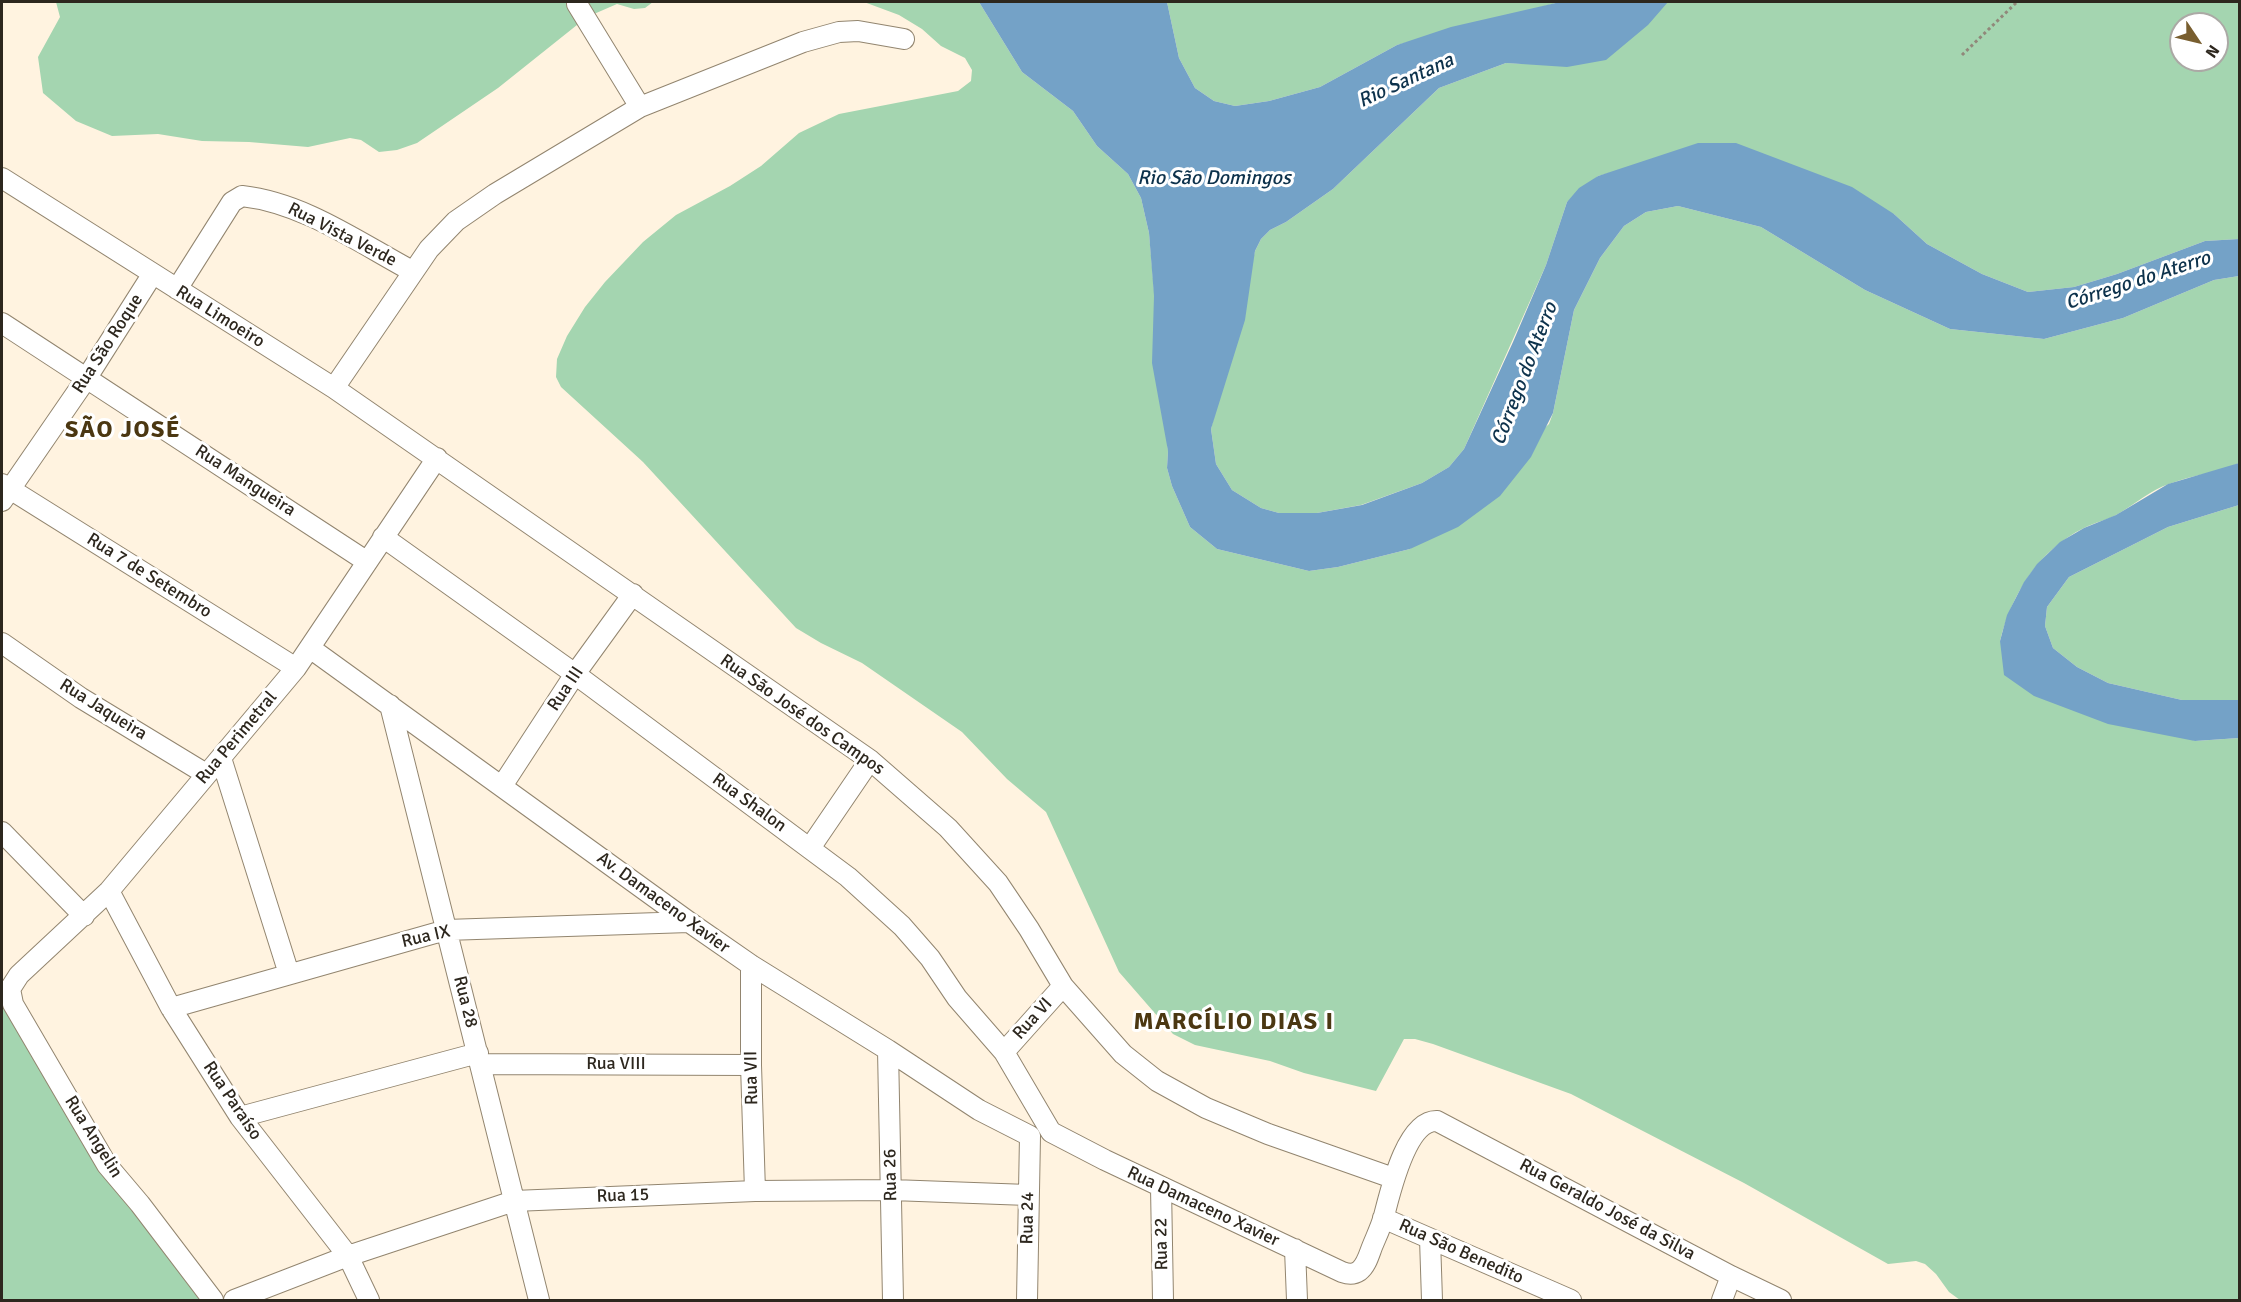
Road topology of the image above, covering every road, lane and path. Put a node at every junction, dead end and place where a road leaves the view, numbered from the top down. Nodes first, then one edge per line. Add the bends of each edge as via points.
1 (2017, 2) edge
2 (577, 4) dead end
3 (904, 39) dead end
4 (1962, 55) dead end
5 (640, 107) junction
6 (2, 178) edge
7 (412, 272) junction
8 (152, 275) junction
9 (177, 289) junction
10 (2, 323) edge
11 (86, 379) junction
12 (334, 388) junction
13 (437, 458) junction
14 (4, 491) edge
15 (383, 537) junction
16 (366, 561) junction
17 (633, 594) junction
18 (2, 643) edge
19 (310, 648) junction
20 (296, 668) junction
21 (575, 674) junction
22 (390, 705) junction
23 (221, 758) junction
24 (870, 760) junction
25 (206, 774) junction
26 (502, 786) junction
27 (2, 832) edge
28 (810, 848) junction
29 (110, 891) junction
30 (84, 916) junction
31 (688, 922) junction
32 (446, 930) junction
33 (751, 965) junction
34 (289, 974) junction
35 (1062, 986) junction
36 (9, 993) joint
37 (171, 1008) junction
38 (888, 1050) junction
39 (1004, 1052) junction
40 (479, 1059) junction
41 (751, 1065) junction
42 (240, 1117) junction
43 (1051, 1132) junction
44 (1030, 1136) junction
45 (1393, 1178) junction
46 (1161, 1188) junction
47 (892, 1190) junction
48 (755, 1191) junction
49 (1028, 1195) junction
50 (514, 1201) junction
51 (1383, 1218) junction
52 (1430, 1239) junction
53 (1295, 1249) junction
54 (348, 1256) junction
55 (1731, 1276) junction
56 (213, 1300) edge
57 (234, 1300) edge
58 (369, 1300) edge
59 (539, 1300) edge
60 (893, 1300) edge
61 (1028, 1300) edge
62 (1163, 1300) edge
63 (1297, 1300) edge
64 (1432, 1300) edge
65 (1571, 1300) edge
66 (1722, 1300) edge
67 (1781, 1300) edge

1 - 4 path
2 - 5 street
3 - 5 street via 858,31 839,32 803,42
5 - 7 street via 456,220
6 - 8 street, Rua Limoeiro
7 - 9 street, Rua Vista Verde via 327,224 275,201 242,196 232,202
7 - 12 street
8 - 9 street, Rua Limoeiro
8 - 11 street, Rua São Roque
9 - 12 street, Rua Limoeiro
10 - 11 street, Rua Mangueira
11 - 14 street, Rua São Roque
11 - 16 street, Rua Mangueira
12 - 13 street, Rua Limoeiro
13 - 15 street, Rua Perimetral
13 - 17 street, Rua São José dos Campos
14 - 20 street, Rua 7 de Setembro
15 - 16 street, Rua Perimetral
15 - 21 street, Rua Shalon
16 - 19 street, Rua Perimetral
17 - 21 street, Rua III
17 - 24 street, Rua São José dos Campos
18 - 25 street, Rua Jaqueira via 81,698
19 - 20 street, Rua Perimetral
19 - 22 street, Av. Damaceno Xavier
20 - 23 street, Rua Perimetral
21 - 26 street, Rua III
21 - 28 street, Rua Shalon
22 - 26 street, Av. Damaceno Xavier
22 - 32 street, Rua 28
23 - 25 street, Rua Perimetral
23 - 34 street
24 - 28 street
24 - 35 street, Rua São José dos Campos via 948,828 998,883
25 - 29 street, Rua Perimetral
26 - 31 street, Av. Damaceno Xavier
27 - 30 street
28 - 39 street, Rua Shalon via 902,926
29 - 30 street, Rua Perimetral
29 - 37 street, Rua Paraíso
30 - 36 street, Rua Perimetral via 19,975
31 - 32 street, Rua IX
31 - 33 street, Av. Damaceno Xavier
32 - 34 street, Rua IX
32 - 40 street, Rua 28
33 - 38 street, Av. Damaceno Xavier
33 - 41 street, Rua VII
34 - 37 street, Rua IX
35 - 39 street, Rua VI
35 - 45 street, Rua São José dos Campos via 1123,1054 1156,1081 1206,1108 1268,1134
36 - 56 street, Rua Angelin via 107,1165
37 - 42 street, Rua Paraíso
38 - 44 street, Av. Damaceno Xavier via 980,1110
38 - 47 street, Rua 26
39 - 43 street, Rua Shalon
40 - 41 street, Rua VIII
40 - 42 street, Rua VIII
40 - 50 street, Rua 28
41 - 48 street, Rua VII
42 - 54 street, Rua Paraíso
43 - 44 street
43 - 46 street, Rua Damaceno Xavier
44 - 49 street, Rua 24
45 - 51 street
45 - 55 street, Rua Geraldo José da Silva via 1408,1144 1422,1128 1432,1121 1444,1123
46 - 53 street, Rua Damaceno Xavier
46 - 62 street, Rua 22
47 - 48 street, Rua 15
47 - 49 street, Rua 15
47 - 60 street, Rua 26
48 - 50 street, Rua 15
49 - 61 street, Rua 24
50 - 54 street, Rua 15
50 - 59 street, Rua 28
51 - 52 street, Rua São Benedito
51 - 53 street, Rua Damaceno Xavier via 1361,1270 1352,1274
52 - 64 street
52 - 65 street, Rua São Benedito
53 - 63 street
54 - 57 street, Rua 15
54 - 58 street, Rua Paraíso
55 - 66 street
55 - 67 street, Rua Geraldo José da Silva

